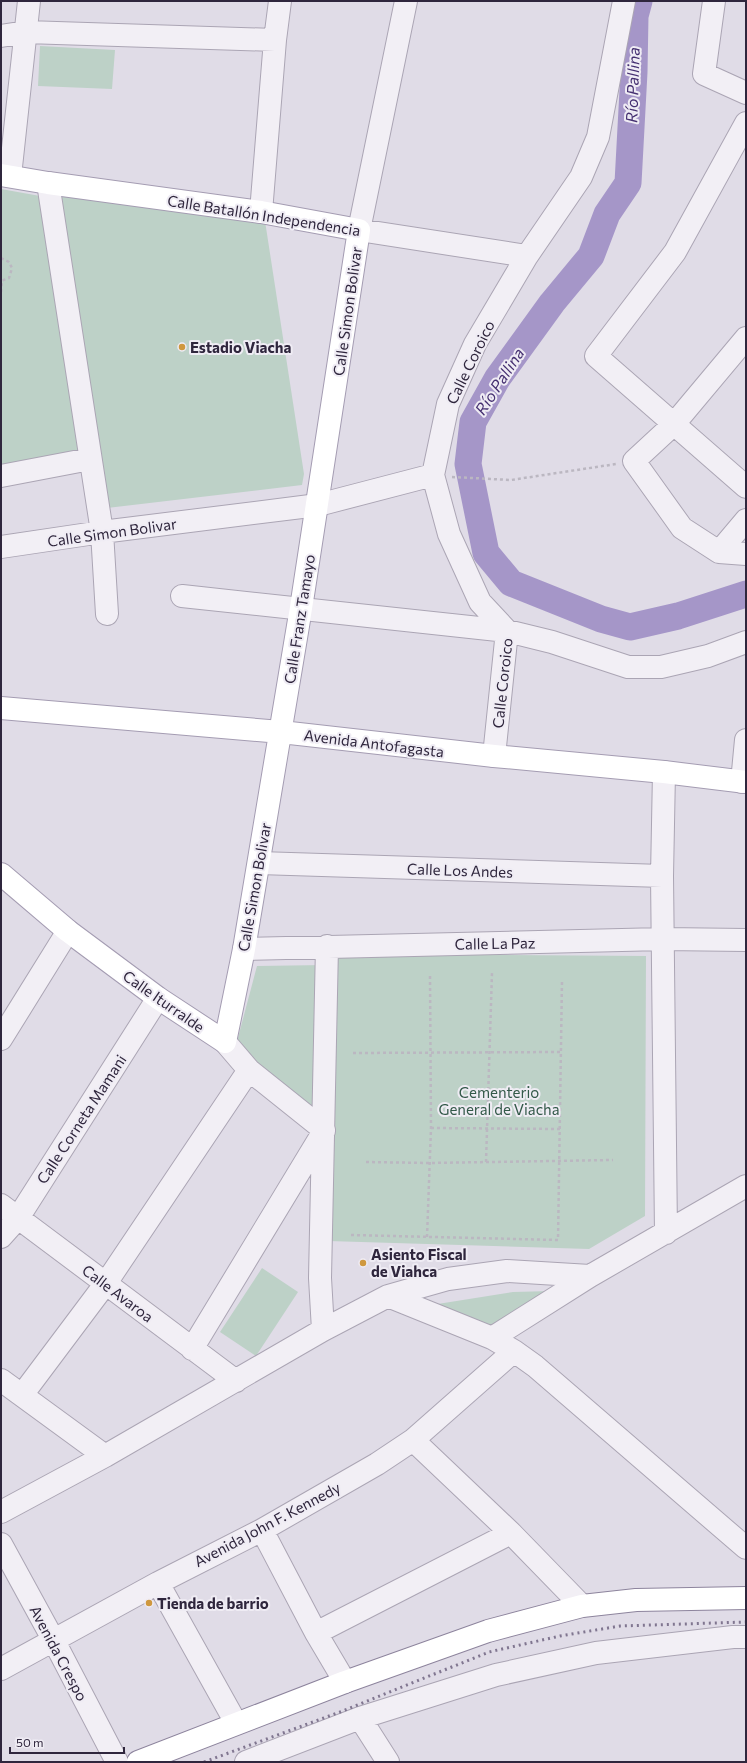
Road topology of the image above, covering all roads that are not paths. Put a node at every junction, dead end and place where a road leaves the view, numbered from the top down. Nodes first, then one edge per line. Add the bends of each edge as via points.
1 (29, 1) edge
2 (280, 1) edge
3 (406, 1) edge
4 (624, 1) edge
5 (714, 1) edge
6 (26, 32) junction
7 (1, 36) edge
8 (275, 40) junction
9 (746, 93) edge
10 (746, 123) edge
11 (6, 175) edge
12 (48, 183) junction
13 (261, 212) junction
14 (359, 230) junction
15 (527, 256) junction
16 (746, 338) edge
17 (674, 424) junction
18 (90, 459) junction
19 (1, 476) edge
20 (442, 476) junction
21 (746, 487) edge
22 (318, 505) junction
23 (746, 520) edge
24 (102, 532) junction
25 (1, 547) edge
26 (719, 552) junction
27 (746, 554) edge
28 (182, 596) dead end
29 (301, 608) junction
30 (107, 614) dead end
31 (507, 631) junction
32 (746, 642) edge
33 (1, 708) edge
34 (281, 732) junction
35 (746, 740) edge
36 (494, 756) junction
37 (664, 772) junction
38 (744, 782) edge
39 (259, 863) junction
40 (1, 874) edge
41 (662, 876) junction
42 (68, 931) junction
43 (663, 939) junction
44 (746, 940) edge
45 (328, 946) junction
46 (244, 949) junction
47 (158, 998) junction
48 (1, 1039) edge
49 (225, 1042) junction
50 (249, 1070) junction
51 (324, 1130) junction
52 (746, 1186) edge
53 (1, 1204) edge
54 (18, 1218) junction
55 (666, 1233) junction
56 (1, 1237) edge
57 (590, 1276) junction
58 (106, 1283) junction
59 (388, 1296) junction
60 (323, 1330) junction
61 (492, 1338) junction
62 (192, 1349) junction
63 (514, 1350) junction
64 (1, 1380) edge
65 (236, 1381) junction
66 (22, 1395) junction
67 (413, 1440) junction
68 (105, 1456) junction
69 (1, 1512) edge
70 (262, 1530) junction
71 (512, 1533) junction
72 (1, 1544) edge
73 (746, 1548) edge
74 (158, 1583) junction
75 (746, 1598) edge
76 (582, 1606) junction
77 (316, 1633) junction
78 (746, 1637) edge
79 (54, 1641) junction
80 (1, 1670) edge
81 (345, 1682) junction
82 (360, 1718) junction
83 (236, 1723) junction
84 (117, 1762) edge
85 (138, 1762) edge
86 (246, 1762) edge
87 (388, 1762) edge

1 - 6 street
2 - 8 street
3 - 14 street, Calle Simon Bolivar
4 - 15 street, Calle Coroico via 598,137 581,176
5 - 9 street via 704,74
6 - 7 street
6 - 8 street
6 - 11 street
8 - 13 street
10 - 17 street via 675,252 596,356
11 - 12 main road, Calle Batallón Independencia
12 - 13 main road, Calle Batallón Independencia
12 - 18 street
13 - 14 main road, Calle Batallón Independencia
14 - 15 street, Calle Batallón Independencia
14 - 22 main road, Calle Simon Bolivar
15 - 20 street, Calle Coroico via 475,344 448,404
16 - 17 street
17 - 21 street
17 - 26 street via 634,461 682,528
18 - 19 street
18 - 24 street
20 - 22 street, Calle Simon Bolivar
20 - 31 street, Calle Coroico via 449,534 480,602
22 - 24 street, Calle Simon Bolivar
22 - 29 main road, Calle Franz Tamayo
23 - 26 street
24 - 25 street, Calle Simon Bolivar
24 - 30 street
26 - 27 street
28 - 29 street
29 - 31 street
29 - 34 main road, Calle Franz Tamayo
31 - 32 street via 552,642 628,667 661,667 708,656
31 - 36 street, Calle Coroico
33 - 34 main road, Avenida Antofagasta
34 - 36 main road, Avenida Antofagasta
34 - 39 main road, Calle Simon Bolivar
35 - 38 street
36 - 37 main road, Avenida Antofagasta
37 - 38 main road, Avenida Antofagasta
37 - 41 street
39 - 41 street, Calle Los Andes
39 - 46 main road, Calle Simon Bolivar
40 - 42 main road, Calle Iturralde
41 - 43 street
42 - 47 main road, Calle Iturralde
42 - 48 street
43 - 44 street, Calle La Paz
43 - 45 street, Calle La Paz
43 - 55 street
45 - 46 street, Calle La Paz
45 - 51 street
46 - 49 main road, Calle Simon Bolivar
47 - 49 main road, Calle Iturralde
47 - 54 street, Calle Corneta Mamani
49 - 50 street, Calle Iturralde
50 - 51 street, Calle Iturralde
50 - 58 street
51 - 60 street via 320,1278
51 - 62 street
52 - 55 street
53 - 54 street, Calle Avaroa
54 - 56 street, Calle Corneta Mamani
54 - 58 street, Calle Avaroa
55 - 57 street
57 - 59 street via 507,1271 448,1279
57 - 61 street
58 - 62 street, Calle Avaroa
58 - 66 street
59 - 60 street
59 - 61 street
60 - 65 street
61 - 63 street
62 - 65 street, Calle Avaroa
63 - 67 street, Avenida John F. Kennedy
63 - 73 street
64 - 66 street
65 - 68 street
66 - 68 street
67 - 70 street, Avenida John F. Kennedy via 377,1464
67 - 71 street
68 - 69 street
70 - 74 street, Avenida John F. Kennedy
70 - 77 street
71 - 76 street
71 - 77 street
72 - 79 street, Avenida Crespo
74 - 79 street, Avenida John F. Kennedy
74 - 83 street
75 - 76 main road via 636,1600
76 - 81 main road via 488,1631
77 - 81 street
78 - 82 street via 596,1653 496,1675
79 - 80 street, Avenida John F. Kennedy
79 - 84 street, Avenida Crespo
81 - 83 main road
82 - 86 street
82 - 87 street
83 - 85 main road

